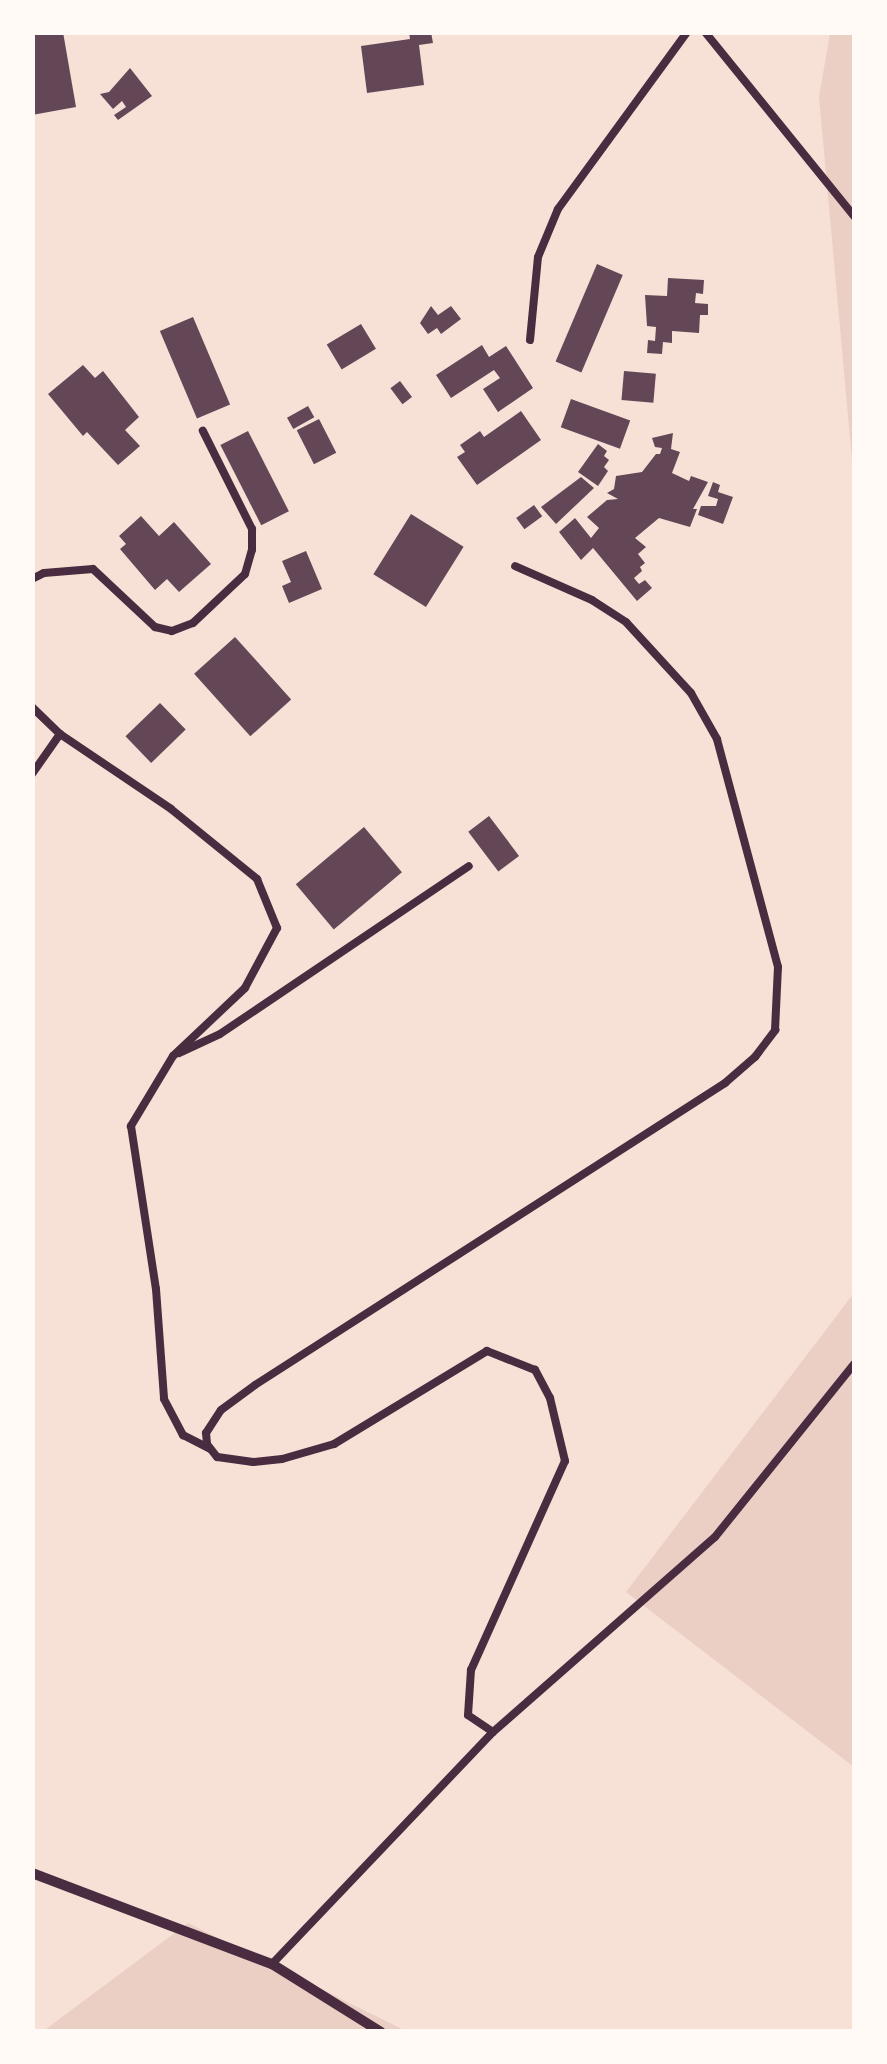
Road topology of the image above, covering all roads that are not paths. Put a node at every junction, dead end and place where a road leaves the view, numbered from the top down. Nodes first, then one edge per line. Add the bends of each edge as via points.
1 (687, 32) edge
2 (704, 32) edge
3 (854, 216) edge
4 (530, 340) dead end
5 (202, 430) dead end
6 (515, 566) dead end
7 (32, 579) edge
8 (32, 707) edge
9 (60, 734) junction
10 (32, 774) edge
11 (469, 866) dead end
12 (173, 1056) junction
13 (854, 1364) edge
14 (211, 1450) junction
15 (493, 1732) junction
16 (32, 1874) edge
17 (272, 1964) junction
18 (381, 2032) edge

1 - 4 lane via 558,209 538,257
2 - 3 lane
5 - 7 lane via 252,528 252,550 245,574 194,623 156,627 93,570
6 - 14 lane via 626,622 691,693 718,738 778,967 774,1030 726,1082 221,1410 206,1432
8 - 9 lane
9 - 10 lane
9 - 12 lane via 171,809 256,880 276,928 245,988
11 - 12 lane via 220,1034
12 - 14 lane via 131,1126 156,1289 164,1398 183,1435
13 - 15 lane via 714,1538
14 - 15 lane via 217,1457 254,1462 334,1444 487,1351 535,1370 550,1398 564,1462 471,1670 468,1715
15 - 17 lane
16 - 17 street
17 - 18 street

